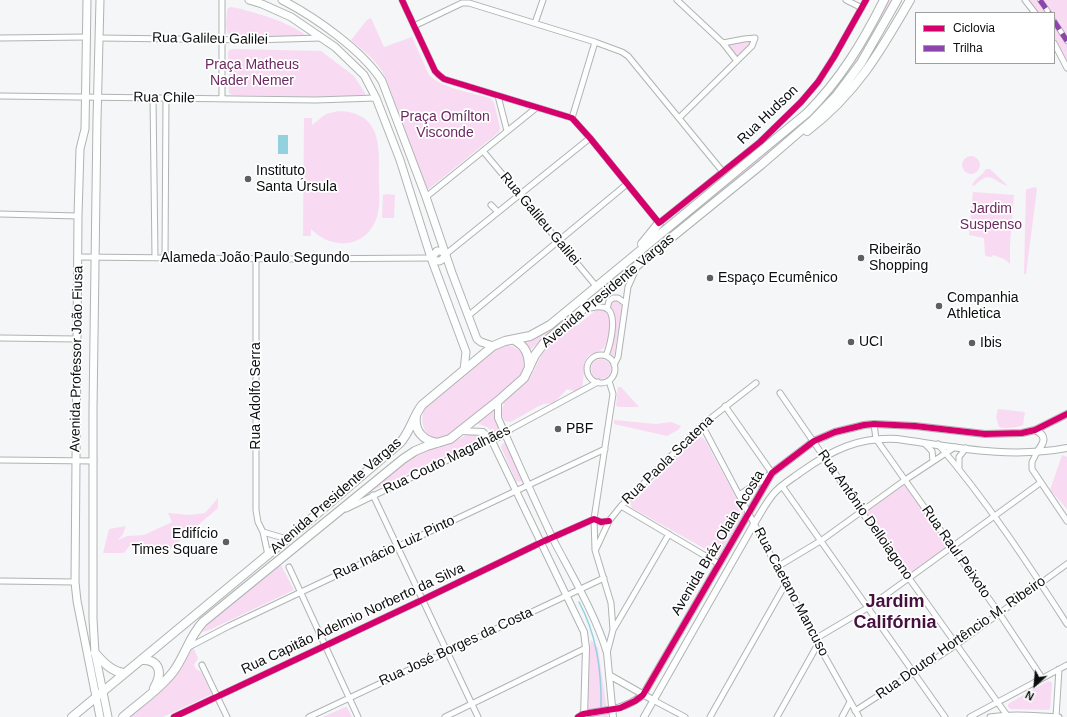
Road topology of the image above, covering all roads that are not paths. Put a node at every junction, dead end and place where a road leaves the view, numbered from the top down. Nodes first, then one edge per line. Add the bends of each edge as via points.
1 (87, 0) edge
2 (100, 0) edge
3 (222, 0) edge
4 (249, 0) edge
5 (282, 0) edge
6 (402, 0) edge
7 (543, 0) edge
8 (677, 0) edge
9 (846, 0) edge
10 (866, 0) edge
11 (884, 0) edge
12 (897, 0) edge
13 (910, 0) edge
14 (1025, 0) edge
15 (1040, 0) edge
16 (296, 7) junction
17 (862, 8) junction
18 (1034, 12) edge
19 (1048, 12) edge
20 (291, 17) junction
21 (1055, 23) edge
22 (535, 24) junction
23 (414, 26) junction
24 (87, 37) junction
25 (0, 38) edge
26 (99, 38) junction
27 (322, 38) junction
28 (222, 40) junction
29 (1067, 41) edge
30 (595, 42) junction
31 (723, 43) junction
32 (1055, 45) edge
33 (737, 61) junction
34 (1067, 68) edge
35 (0, 96) edge
36 (97, 96) junction
37 (498, 96) junction
38 (86, 97) junction
39 (153, 97) junction
40 (166, 98) junction
41 (222, 98) junction
42 (376, 98) junction
43 (536, 108) junction
44 (572, 118) junction
45 (679, 118) junction
46 (507, 132) junction
47 (590, 138) junction
48 (779, 148) junction
49 (484, 151) junction
50 (410, 155) junction
51 (400, 160) junction
52 (723, 172) junction
53 (627, 184) junction
54 (520, 195) junction
55 (426, 197) junction
56 (491, 205) dead end
57 (498, 212) junction
58 (0, 214) edge
59 (78, 216) junction
60 (659, 223) junction
61 (558, 242) junction
62 (446, 254) junction
63 (78, 257) junction
64 (96, 257) junction
65 (155, 257) junction
66 (165, 257) junction
67 (256, 258) junction
68 (431, 258) junction
69 (628, 260) junction
70 (637, 266) junction
71 (596, 286) junction
72 (626, 303) junction
73 (607, 309) junction
74 (582, 310) junction
75 (468, 316) junction
76 (0, 338) edge
77 (77, 339) junction
78 (514, 340) junction
79 (493, 346) junction
80 (606, 356) junction
81 (614, 365) junction
82 (529, 368) junction
83 (464, 370) junction
84 (609, 381) junction
85 (598, 382) junction
86 (756, 383) dead end
87 (780, 393) dead end
88 (498, 401) junction
89 (725, 406) junction
90 (416, 413) junction
91 (1067, 414) edge
92 (874, 424) junction
93 (702, 425) junction
94 (1035, 430) junction
95 (461, 431) junction
96 (505, 434) junction
97 (876, 439) junction
98 (492, 441) junction
99 (814, 441) junction
100 (922, 442) junction
101 (437, 443) junction
102 (938, 444) junction
103 (956, 447) junction
104 (966, 448) junction
105 (1067, 448) edge
106 (605, 449) junction
107 (1037, 452) junction
108 (946, 453) junction
109 (823, 457) junction
110 (0, 460) edge
111 (94, 461) junction
112 (933, 461) junction
113 (76, 462) junction
114 (959, 469) junction
115 (772, 473) junction
116 (905, 480) junction
117 (1040, 483) junction
118 (529, 484) junction
119 (782, 486) junction
120 (516, 490) junction
121 (373, 495) junction
122 (740, 495) junction
123 (620, 506) junction
124 (861, 511) junction
125 (748, 513) junction
126 (336, 514) junction
127 (994, 517) junction
128 (594, 519) junction
129 (609, 521) junction
130 (1067, 521) edge
131 (754, 524) junction
132 (263, 532) junction
133 (669, 534) junction
134 (553, 537) junction
135 (287, 539) junction
136 (822, 540) junction
137 (542, 542) junction
138 (397, 547) junction
139 (952, 547) junction
140 (596, 550) junction
141 (268, 554) junction
142 (719, 564) junction
143 (1067, 564) edge
144 (289, 567) dead end
145 (777, 567) junction
146 (604, 578) junction
147 (909, 578) junction
148 (0, 581) edge
149 (75, 582) junction
150 (786, 583) junction
151 (1040, 583) junction
152 (579, 589) junction
153 (300, 592) junction
154 (567, 595) junction
155 (422, 600) junction
156 (869, 607) junction
157 (999, 613) junction
158 (686, 621) junction
159 (1067, 624) edge
160 (613, 630) junction
161 (694, 630) junction
162 (817, 641) junction
163 (956, 645) junction
164 (324, 646) junction
165 (586, 648) junction
166 (185, 649) junction
167 (447, 651) junction
168 (95, 653) junction
169 (607, 653) junction
170 (141, 660) junction
171 (202, 665) dead end
172 (1067, 665) edge
173 (1059, 669) junction
174 (124, 673) junction
175 (914, 673) junction
176 (609, 675) junction
177 (1042, 678) junction
178 (103, 692) junction
179 (152, 692) junction
180 (643, 695) junction
181 (96, 697) junction
182 (217, 697) junction
183 (349, 698) junction
184 (653, 700) junction
185 (850, 702) junction
186 (997, 702) junction
187 (472, 705) junction
188 (612, 709) junction
189 (855, 711) junction
190 (1006, 714) junction
191 (582, 716) edge
192 (72, 717) edge
193 (100, 717) edge
194 (108, 717) edge
195 (123, 717) edge
196 (174, 717) edge
197 (227, 717) edge
198 (309, 717) edge
199 (358, 717) edge
200 (445, 717) edge
201 (478, 717) edge
202 (613, 717) edge
203 (644, 717) edge
204 (685, 717) edge
205 (710, 717) edge
206 (776, 717) edge
207 (842, 717) edge
208 (859, 717) edge
209 (945, 717) edge
210 (970, 717) edge
211 (990, 717) edge
212 (1056, 717) edge
213 (1059, 717) edge

1 - 24 main road, Avenida Professor João Fiusa
2 - 26 main road, Avenida Professor João Fiusa
3 - 28 street
4 - 20 main road
5 - 16 main road
6 - 23 street
7 - 22 street
8 - 31 street
9 - 17 street
10 - 17 street, Rua Hudson
11 - 69 main road, Avenida Presidente Vargas via 854,56 819,101
12 - 48 main road, Avenida Presidente Vargas via 861,63 837,95 813,120
13 - 48 main road via 877,56 857,83 822,119 784,149
14 - 18 street
15 - 19 street
16 - 20 main road
16 - 50 main road via 341,39 374,68 382,81
17 - 52 street, Rua Hudson via 818,82 760,142
20 - 27 main road
21 - 29 street
22 - 23 street via 462,3
22 - 30 street
23 - 37 street via 434,71 444,78
24 - 25 street
24 - 38 main road, Avenida Professor João Fiusa
26 - 28 street, Rua Galileu Galilei
26 - 36 main road, Avenida Professor João Fiusa
27 - 28 street, Rua Galileu Galilei
27 - 42 main road via 364,75
28 - 41 street
30 - 44 street
30 - 45 street via 628,56
31 - 33 street
31 - 33 street via 755,38 752,46
32 - 34 street
33 - 45 street
35 - 38 street, Rua Chile
36 - 38 street, Rua Chile
36 - 39 street, Rua Chile
36 - 64 main road, Avenida Professor João Fiusa
37 - 43 street
37 - 46 street
38 - 59 main road, Avenida Professor João Fiusa via 85,128 80,149
39 - 40 street, Rua Chile
39 - 65 street
40 - 41 street, Rua Chile
40 - 66 street
41 - 42 street, Rua Chile
42 - 51 main road
43 - 44 street
43 - 46 street
44 - 47 street
45 - 52 street
46 - 49 street
47 - 53 street
47 - 54 street
48 - 70 main road, Avenida Presidente Vargas
49 - 54 street, Rua Galileu Galilei
49 - 55 street
50 - 51 main road
50 - 55 main road
51 - 68 main road
52 - 60 street, Rua Hudson
53 - 60 street
53 - 61 street
54 - 57 street
54 - 61 street, Rua Galileu Galilei
55 - 62 main road
56 - 57 street
57 - 62 street
58 - 59 street
59 - 63 main road, Avenida Professor João Fiusa
60 - 69 main road
61 - 71 street, Rua Galileu Galilei
61 - 75 street
62 - 68 main road via 437,251
62 - 75 main road
63 - 64 street, Alameda João Paulo Segundo
63 - 77 main road, Avenida Professor João Fiusa
64 - 65 street, Alameda João Paulo Segundo
64 - 111 main road, Avenida Professor João Fiusa
65 - 66 street, Alameda João Paulo Segundo
66 - 67 street, Alameda João Paulo Segundo
67 - 68 street, Alameda João Paulo Segundo
67 - 132 street, Rua Adolfo Serra via 256,510
68 - 83 main road via 466,352
69 - 71 main road, Avenida Presidente Vargas
70 - 72 street via 630,279
70 - 74 main road, Avenida Presidente Vargas
71 - 78 main road, Avenida Presidente Vargas via 550,325 530,336
72 - 73 street via 613,298
72 - 81 street via 618,357
73 - 74 street via 601,306
73 - 80 street via 613,320
74 - 82 main road, Avenida Presidente Vargas via 544,343
75 - 79 main road via 477,339
76 - 77 street
77 - 113 main road, Avenida Professor João Fiusa
78 - 79 main road, Avenida Presidente Vargas
78 - 82 main road via 526,351
79 - 83 main road, Avenida Presidente Vargas
80 - 81 street
80 - 85 street via 593,358 588,365 588,374
81 - 84 street via 614,374
82 - 88 main road, Avenida Presidente Vargas via 521,381
83 - 90 main road, Avenida Presidente Vargas via 426,401
84 - 85 street
84 - 106 street via 613,394
85 - 96 street, Rua Couto Magalhães
86 - 89 street, Rua Paola Scatena
87 - 99 street, Rua Antônio Delloiagono
88 - 95 main road, Avenida Presidente Vargas
88 - 96 street via 498,418
89 - 93 street, Rua Paola Scatena
89 - 115 street
90 - 101 main road via 419,432 427,440
90 - 135 main road, Avenida Presidente Vargas via 400,443
91 - 94 street, Avenida Bráz Olaia Acosta
92 - 94 street, Avenida Bráz Olaia Acosta via 997,434 1022,434
92 - 97 street, Rua Raul Peixoto
92 - 99 street, Avenida Bráz Olaia Acosta via 835,432
93 - 122 street, Rua Caetano Mancuso
93 - 123 street, Rua Paola Scatena
94 - 107 street via 1041,432 1044,437 1043,445
95 - 98 street via 484,432
95 - 101 main road, Avenida Presidente Vargas via 450,439
96 - 98 street, Rua Couto Magalhães
96 - 118 street
97 - 100 street, Avenida Bráz Olaia Acosta
97 - 109 street, Avenida Bráz Olaia Acosta via 856,442
97 - 116 street, Rua Raul Peixoto
98 - 120 street
98 - 121 street, Rua Couto Magalhães
99 - 109 street, Rua Antônio Delloiagono
99 - 115 street, Avenida Bráz Olaia Acosta
100 - 102 street, Avenida Bráz Olaia Acosta
100 - 112 street via 930,448
101 - 126 main road, Avenida Presidente Vargas via 415,451 403,459
102 - 103 street, Avenida Bráz Olaia Acosta
102 - 108 street
103 - 104 street, Avenida Bráz Olaia Acosta
103 - 108 street
104 - 107 street, Avenida Bráz Olaia Acosta via 1005,453
104 - 114 street via 958,457
105 - 107 street, Avenida Bráz Olaia Acosta
106 - 118 street, Rua Inácio Luiz Pinto
106 - 128 street
107 - 117 street via 1031,466
108 - 112 street
108 - 114 street
109 - 119 street, Avenida Bráz Olaia Acosta
109 - 124 street, Rua Antônio Delloiagono
110 - 113 street
111 - 113 street
111 - 168 main road, Avenida Professor João Fiusa
112 - 116 street
113 - 149 main road, Avenida Professor João Fiusa
114 - 127 street
115 - 122 street
115 - 125 street, Avenida Bráz Olaia Acosta
116 - 124 street
116 - 139 street, Rua Raul Peixoto
117 - 127 street
117 - 130 street
118 - 120 street, Rua Inácio Luiz Pinto
118 - 134 street
119 - 131 street, Avenida Bráz Olaia Acosta via 770,498
119 - 136 street
120 - 137 street
120 - 138 street, Rua Inácio Luiz Pinto
121 - 126 street, Rua Couto Magalhães
121 - 138 street
122 - 125 street, Rua Caetano Mancuso
123 - 129 street, Rua Paola Scatena
123 - 133 street
124 - 136 street
124 - 147 street, Rua Antônio Delloiagono
125 - 131 street, Rua Caetano Mancuso
125 - 142 street, Avenida Bráz Olaia Acosta
126 - 166 main road, Avenida Presidente Vargas via 203,622
127 - 139 street
127 - 151 street
128 - 129 street via 600,522
128 - 134 street, Rua Capitão Adelmio Norberto da Silva
128 - 140 street
129 - 140 street, Rua Paola Scatena
131 - 145 street, Rua Caetano Mancuso
131 - 161 street, Avenida Bráz Olaia Acosta
132 - 135 street
132 - 141 street, Rua Adolfo Serra
133 - 142 street
133 - 160 street
134 - 137 street, Rua Capitão Adelmio Norberto da Silva
134 - 152 street
135 - 141 main road, Avenida Presidente Vargas
136 - 145 street
136 - 156 street
137 - 154 street
137 - 155 street, Rua Capitão Adelmio Norberto da Silva
138 - 153 street, Rua Inácio Luiz Pinto
138 - 155 street
139 - 147 street
139 - 157 street, Rua Raul Peixoto
140 - 146 street
141 - 170 main road, Avenida Presidente Vargas
142 - 158 street, Avenida Bráz Olaia Acosta
143 - 151 street, Rua Doutor Hortêncio M. Ribeiro
144 - 153 street
145 - 150 street, Rua Caetano Mancuso
146 - 152 street, Rua José Borges da Costa
146 - 160 street via 611,603
147 - 156 street
147 - 163 street, Rua Antônio Delloiagono
148 - 149 street
149 - 181 main road, Avenida Professor João Fiusa
150 - 162 street, Rua Caetano Mancuso
150 - 205 street
151 - 157 street, Rua Doutor Hortêncio M. Ribeiro
151 - 159 street
152 - 154 street, Rua José Borges da Costa
152 - 169 street
153 - 164 street
153 - 166 street, Rua Inácio Luiz Pinto
154 - 165 street via 584,632
154 - 167 street, Rua José Borges da Costa
155 - 164 street, Rua Capitão Adelmio Norberto da Silva
155 - 167 street
156 - 162 street
156 - 175 street
157 - 163 street, Rua Doutor Hortêncio M. Ribeiro
157 - 177 street, Rua Raul Peixoto
158 - 161 street via 687,627
158 - 180 street, Avenida Bráz Olaia Acosta
160 - 169 street
161 - 184 street, Avenida Bráz Olaia Acosta
162 - 185 street, Rua Caetano Mancuso
162 - 206 street
163 - 175 street, Rua Doutor Hortêncio M. Ribeiro
163 - 186 street, Rua Antônio Delloiagono
164 - 182 street, Rua Capitão Adelmio Norberto da Silva
164 - 183 street
165 - 187 street
165 - 191 street
166 - 179 main road, Avenida Presidente Vargas via 173,672
167 - 183 street, Rua José Borges da Costa
167 - 187 street
168 - 174 main road via 110,668
168 - 178 main road, Avenida Professor João Fiusa
169 - 176 street
170 - 174 main road, Avenida Presidente Vargas
170 - 179 main road via 152,662 159,669 159,679
171 - 182 street
172 - 173 street
173 - 177 street
173 - 212 street
174 - 178 main road, Avenida Presidente Vargas
175 - 189 street, Rua Doutor Hortêncio M. Ribeiro
175 - 209 street
176 - 180 street
176 - 188 street
177 - 186 street
178 - 181 main road, Avenida Presidente Vargas
178 - 194 main road, Avenida Professor João Fiusa
179 - 195 main road, Avenida Presidente Vargas
180 - 184 street
180 - 188 street, Avenida Bráz Olaia Acosta via 628,705
181 - 192 main road, Avenida Presidente Vargas
181 - 193 main road, Avenida Professor João Fiusa
182 - 196 street, Rua Capitão Adelmio Norberto da Silva
182 - 197 street
183 - 198 street, Rua José Borges da Costa
183 - 199 street
184 - 203 street, Avenida Bráz Olaia Acosta
184 - 204 street
185 - 189 street, Rua Caetano Mancuso
185 - 207 street
186 - 190 street, Rua Antônio Delloiagono
186 - 210 street
187 - 200 street
187 - 201 street
188 - 191 street, Avenida Bráz Olaia Acosta
188 - 202 street
189 - 208 street, Rua Caetano Mancuso
190 - 211 street
190 - 212 street
212 - 213 street

